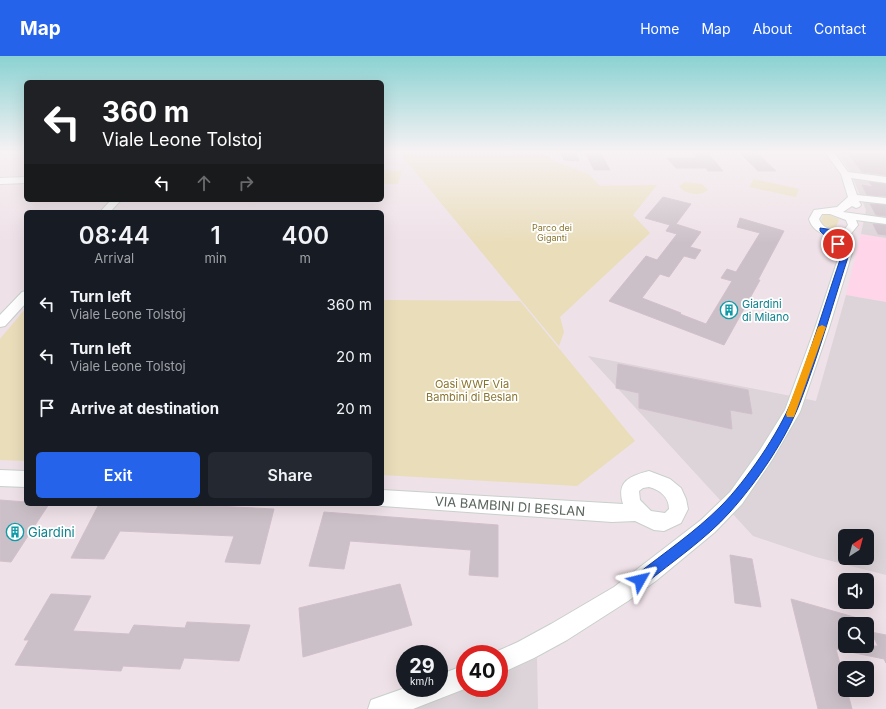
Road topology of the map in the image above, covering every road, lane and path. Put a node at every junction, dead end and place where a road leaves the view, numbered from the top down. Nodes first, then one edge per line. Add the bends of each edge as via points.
1 (848, 181) edge
2 (853, 197) junction
3 (886, 201) edge
4 (114, 202) edge
5 (107, 210) edge
6 (834, 212) junction
7 (851, 217) junction
8 (886, 221) edge
9 (822, 230) junction
10 (845, 233) junction
11 (843, 260) junction
12 (24, 297) edge
13 (0, 323) edge
14 (0, 478) edge
15 (24, 479) edge
16 (384, 498) edge
17 (637, 512) dead end
18 (508, 658) edge
19 (413, 697) edge
20 (380, 709) edge

1 - 2 street
2 - 3 street
2 - 6 street via 846,207
2 - 7 street via 856,207
4 - 5 street
6 - 7 street
6 - 9 street via 822,211 815,215 814,222
7 - 8 street
7 - 10 street via 852,226
9 - 10 street
9 - 11 street via 838,244
10 - 11 street via 846,251
11 - 18 street via 792,412 766,456 736,498 708,526 621,594 559,632
12 - 13 street
14 - 15 street
16 - 17 street, VIA BAMBINI DI BESLAN via 612,513
19 - 20 street

